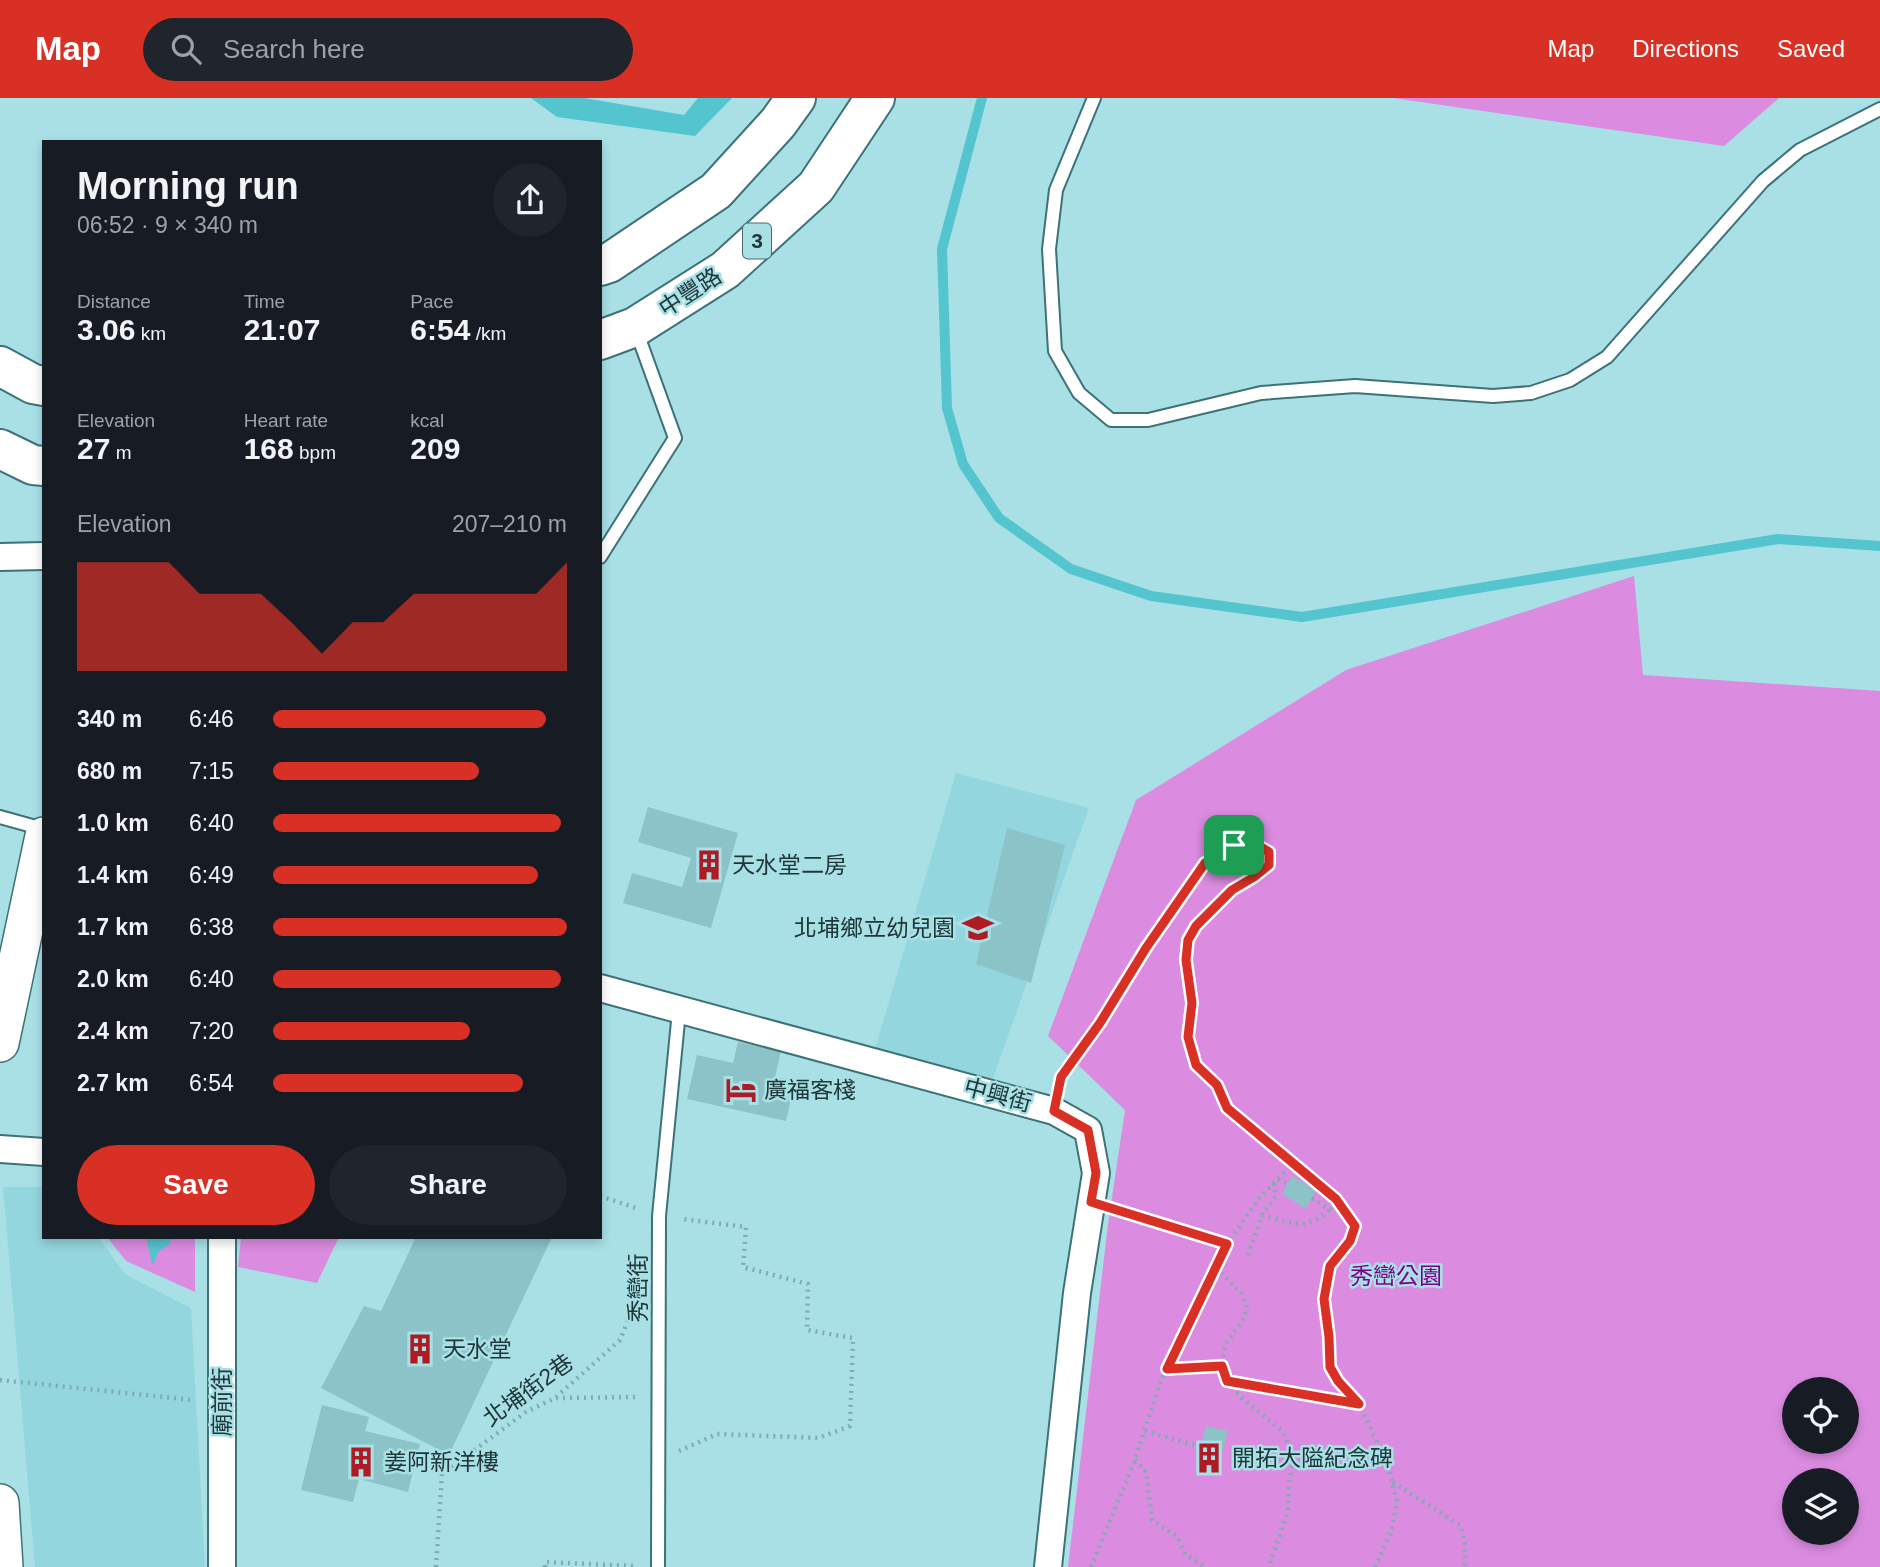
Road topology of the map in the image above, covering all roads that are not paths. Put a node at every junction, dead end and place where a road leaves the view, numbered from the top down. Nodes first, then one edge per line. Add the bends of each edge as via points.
1 (796, 98) edge
2 (875, 98) edge
3 (1094, 98) edge
4 (1880, 109) edge
5 (602, 265) edge
6 (618, 334) edge
7 (0, 366) edge
8 (42, 386) edge
9 (0, 449) edge
10 (42, 466) edge
11 (602, 554) edge
12 (42, 556) edge
13 (0, 557) edge
14 (0, 817) edge
15 (42, 828) edge
16 (42, 845) edge
17 (602, 989) edge
18 (678, 1010) junction
19 (0, 1044) edge
20 (0, 1149) edge
21 (42, 1152) edge
22 (222, 1239) edge
23 (0, 1503) edge
24 (4, 1567) edge
25 (222, 1567) edge
26 (658, 1567) edge
27 (1048, 1567) edge

1 - 5 main road via 716,191
2 - 6 main road, 中豐路 / 3 via 816,187 725,270
3 - 4 lane via 1056,190 1049,249 1055,351 1079,393 1111,420 1148,420 1261,393 1355,386 1493,396 1531,393 1570,380 1607,357 1763,181 1800,150
6 - 11 lane via 675,438
7 - 8 main road
9 - 10 main road
12 - 13 street
14 - 15 lane
16 - 19 street
17 - 18 street, 中興街
18 - 26 lane, 秀巒街 via 659,1216
18 - 27 street, 中興街 via 1054,1111 1088,1130 1096,1173 1077,1293
20 - 21 street
22 - 25 street, 廟前街
23 - 24 street

